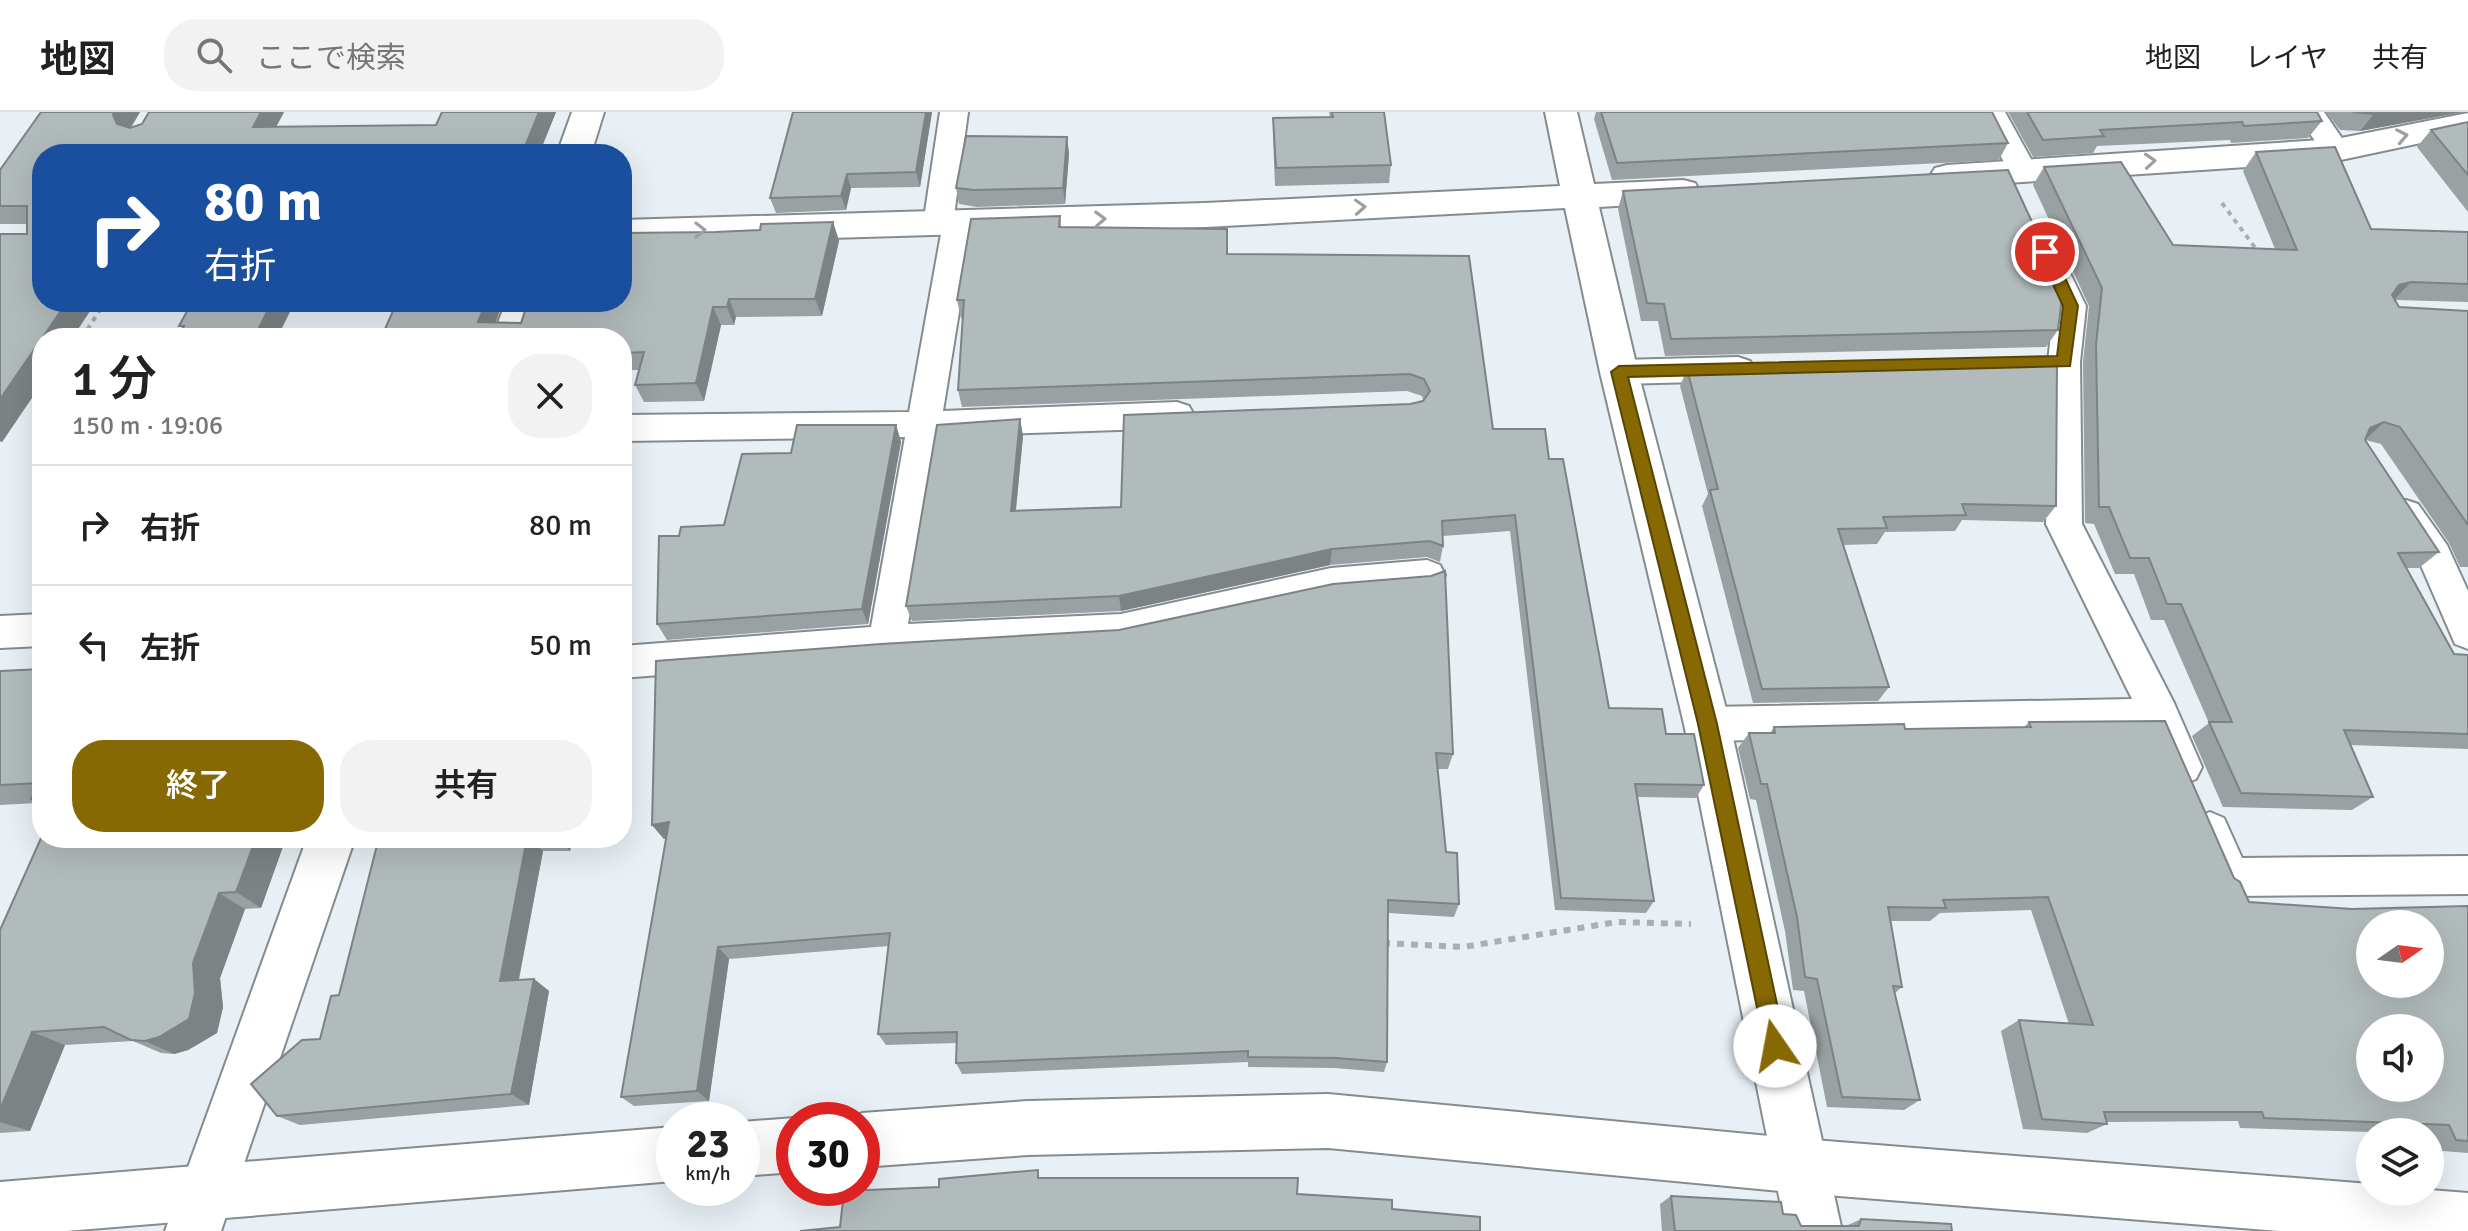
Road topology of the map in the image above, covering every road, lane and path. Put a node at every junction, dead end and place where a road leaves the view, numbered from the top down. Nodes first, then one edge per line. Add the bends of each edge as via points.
1 (588, 112) edge
2 (954, 112) edge
3 (1561, 112) edge
4 (1991, 112) edge
5 (2309, 112) edge
6 (2468, 123) edge
7 (577, 144) edge
8 (2336, 150) junction
9 (2189, 159) junction
10 (1910, 180) edge
11 (2019, 188) junction
12 (1721, 189) edge
13 (1580, 196) junction
14 (948, 225) junction
15 (632, 232) edge
16 (2260, 255) edge
17 (1762, 368) edge
18 (1619, 372) junction
19 (1205, 414) edge
20 (924, 424) junction
21 (632, 428) edge
22 (2392, 493) edge
23 (1427, 575) edge
24 (32, 630) edge
25 (0, 632) edge
26 (2468, 633) edge
27 (887, 641) junction
28 (632, 661) edge
29 (2160, 715) junction
30 (1707, 724) junction
31 (327, 848) edge
32 (2468, 875) edge
33 (1750, 926) junction
34 (1372, 942) edge
35 (880, 1139) edge
36 (656, 1156) edge
37 (1801, 1166) junction
38 (0, 1209) edge
39 (199, 1210) edge
40 (2256, 1216) edge
41 (2468, 1221) edge
42 (1814, 1231) edge

1 - 7 street
2 - 14 lane
3 - 13 street
4 - 11 lane
5 - 8 lane
8 -> 6 street
8 - 9 street
11 -> 9 street
9 - 16 path
10 - 11 street
11 - 29 lane via 2070,306 2048,362 2064,524
12 - 13 street
14 -> 13 street
13 - 18 street
15 -> 14 street
14 - 20 lane
17 - 18 lane
18 - 30 street
19 - 20 lane
20 - 21 lane
20 - 27 lane
22 - 26 lane via 2434,555
23 - 27 lane via 1331,583 1121,629
24 - 25 lane
27 - 28 lane
29 - 30 lane
29 - 32 lane via 2230,877
30 - 33 street
31 - 39 street
33 - 34 path via 1617,922 1463,947
33 - 37 street
35 - 37 street via 1028,1128 1328,1121
36 - 39 street
37 - 40 street
37 - 42 street
38 - 39 street
40 - 41 street

